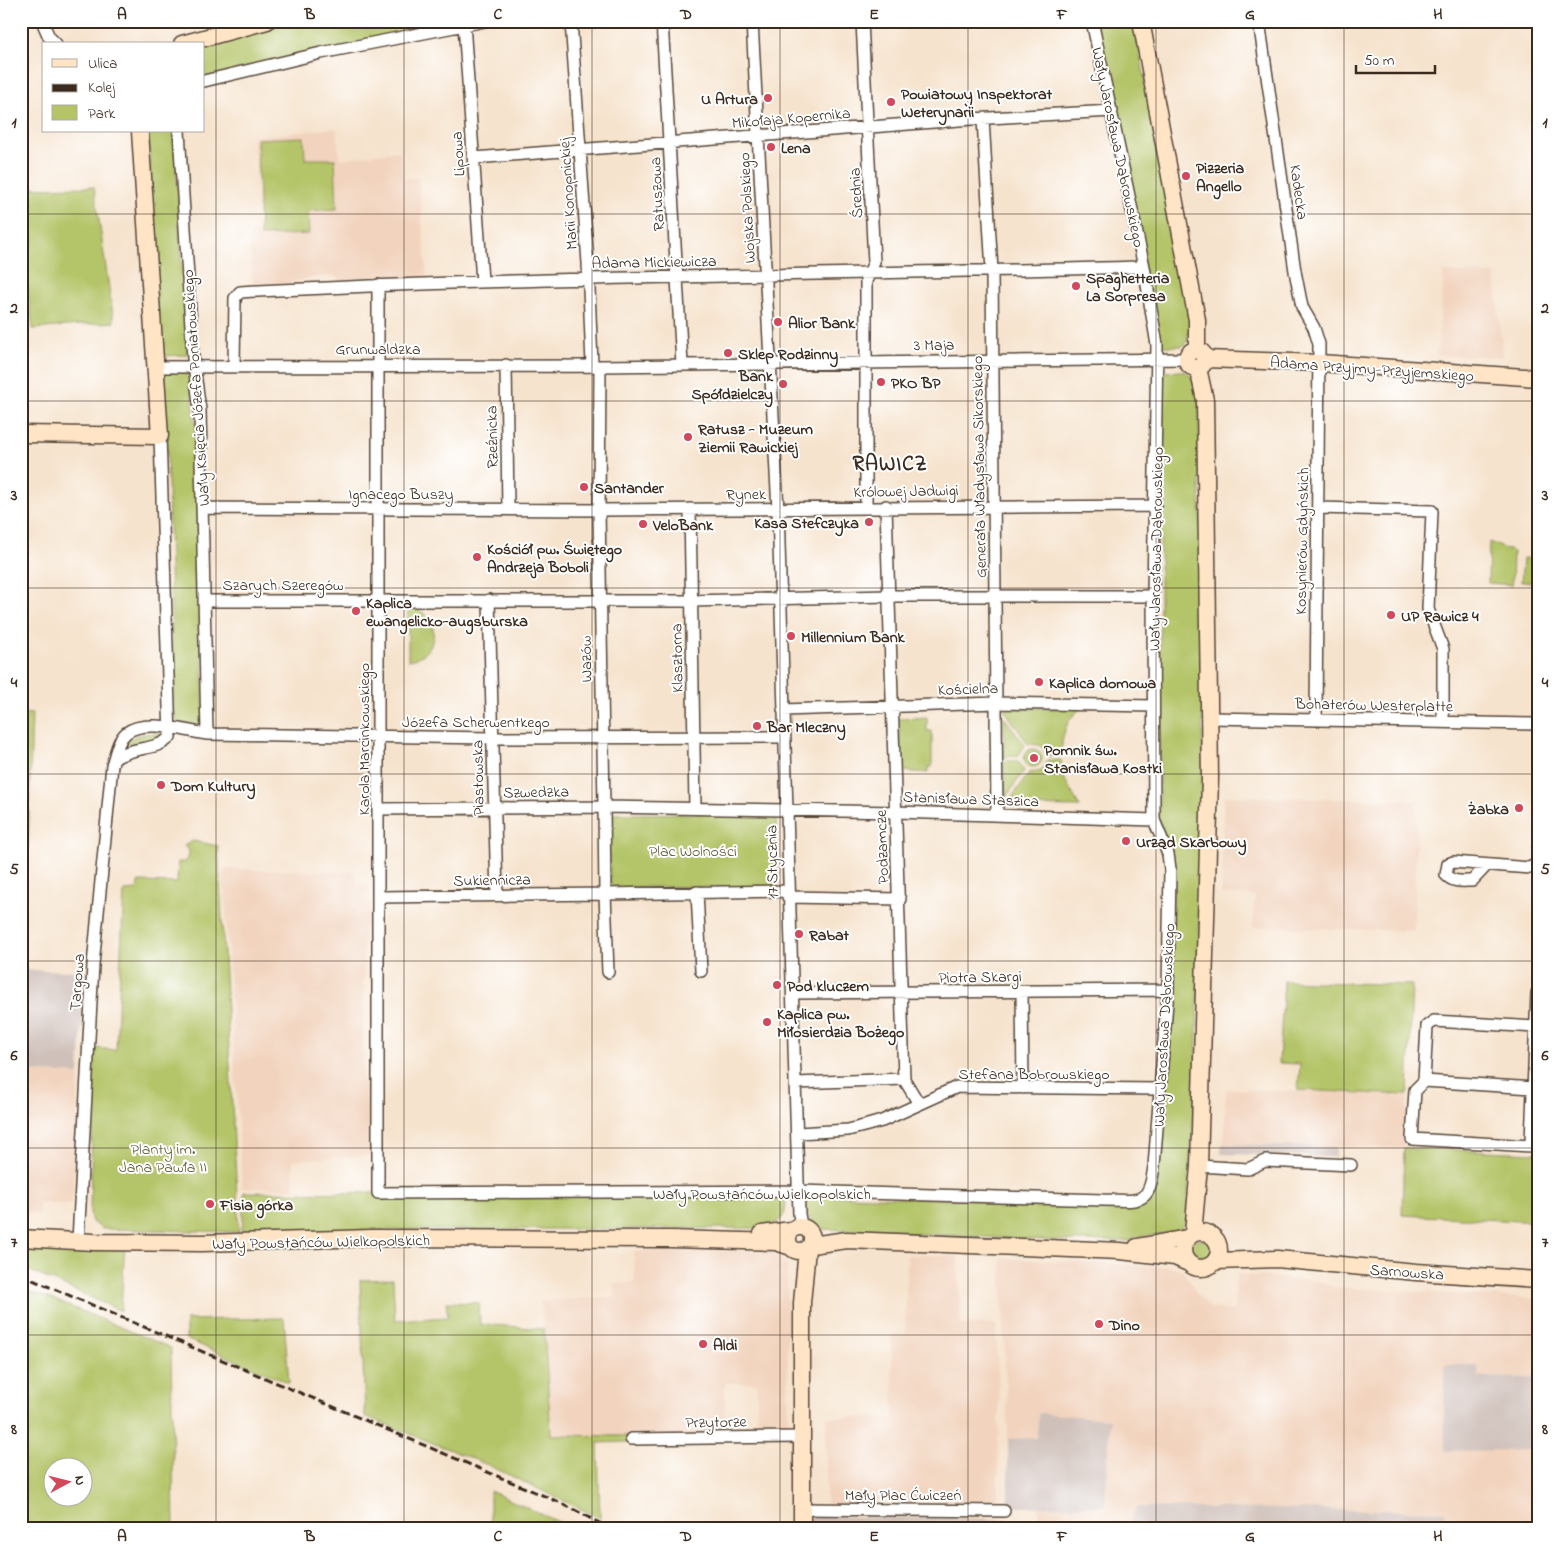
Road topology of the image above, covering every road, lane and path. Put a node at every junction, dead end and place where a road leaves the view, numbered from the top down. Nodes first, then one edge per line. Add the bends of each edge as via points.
1 (42, 21) edge
2 (267, 21) edge
3 (485, 21) edge
4 (571, 21) edge
5 (662, 21) edge
6 (752, 21) edge
7 (862, 21) edge
8 (1092, 21) edge
9 (1141, 21) edge
10 (1258, 21) edge
11 (464, 24) junction
12 (54, 42) edge
13 (189, 42) edge
14 (205, 81) edge
15 (1112, 111) junction
16 (983, 119) junction
17 (868, 127) junction
18 (140, 132) edge
19 (179, 132) edge
20 (758, 136) junction
21 (670, 142) junction
22 (581, 149) junction
23 (474, 158) junction
24 (1144, 267) junction
25 (992, 271) junction
26 (868, 274) junction
27 (677, 276) junction
28 (766, 276) junction
29 (589, 277) junction
30 (482, 281) junction
31 (378, 285) junction
32 (1158, 358) junction
33 (1197, 359) junction
34 (993, 360) junction
35 (865, 361) junction
36 (772, 363) junction
37 (1320, 363) junction
38 (378, 364) junction
39 (682, 364) junction
40 (234, 365) junction
41 (506, 365) junction
42 (596, 365) junction
43 (193, 366) junction
44 (156, 367) junction
45 (1538, 378) edge
46 (21, 434) edge
47 (160, 436) junction
48 (886, 506) junction
49 (994, 506) junction
50 (1155, 506) junction
51 (866, 507) junction
52 (203, 508) junction
53 (1318, 508) junction
54 (379, 509) junction
55 (508, 509) junction
56 (690, 509) junction
57 (599, 510) junction
58 (778, 510) junction
59 (888, 596) junction
60 (996, 596) junction
61 (1153, 596) junction
62 (380, 600) junction
63 (489, 600) junction
64 (600, 600) junction
65 (691, 600) junction
66 (780, 600) junction
67 (205, 601) junction
68 (997, 703) junction
69 (1153, 706) junction
70 (892, 707) junction
71 (783, 710) junction
72 (1209, 718) junction
73 (1316, 719) junction
74 (1444, 722) junction
75 (1538, 724) edge
76 (170, 727) junction
77 (206, 734) junction
78 (379, 737) junction
79 (493, 738) junction
80 (603, 738) junction
81 (694, 738) junction
82 (784, 738) junction
83 (114, 759) junction
84 (604, 807) junction
85 (694, 807) junction
86 (494, 808) junction
87 (379, 809) junction
88 (786, 810) junction
89 (896, 812) junction
90 (997, 815) junction
91 (1154, 820) junction
92 (1538, 863) edge
93 (1487, 864) dead end
94 (697, 892) junction
95 (605, 894) junction
96 (788, 894) junction
97 (497, 895) junction
98 (380, 897) junction
99 (900, 899) junction
100 (700, 971) dead end
101 (608, 972) dead end
102 (1168, 990) junction
103 (1022, 992) junction
104 (793, 993) junction
105 (902, 993) junction
106 (1537, 993) edge
107 (1536, 1027) junction
108 (904, 1079) junction
109 (1424, 1081) junction
110 (796, 1083) junction
111 (1023, 1088) junction
112 (1534, 1088) junction
113 (1159, 1089) junction
114 (919, 1104) junction
115 (798, 1133) junction
116 (1535, 1147) edge
117 (1351, 1165) dead end
118 (1199, 1166) junction
119 (799, 1191) junction
120 (378, 1193) joint
121 (1145, 1196) joint
122 (1196, 1235) junction
123 (798, 1237) junction
124 (21, 1238) edge
125 (78, 1241) junction
126 (1120, 1251) junction
127 (1217, 1253) junction
128 (1186, 1262) junction
129 (1538, 1280) edge
130 (801, 1437) junction
131 (631, 1439) dead end
132 (802, 1509) junction
133 (1004, 1511) dead end
134 (802, 1528) edge

1 - 12 street
2 - 13 street
3 - 11 street
4 - 22 street, Marii Konopnickiej
5 - 21 street, Ratuszowa
6 - 20 street, Wojska Polskiego
7 - 17 street, Średnia
8 - 15 street, Wały Jarosława Dąbrowskiego
9 - 33 street via 1197,320
10 - 37 street, Kadecka via 1295,271 1302,307 1319,344
11 - 14 street
11 - 23 street, Lipowa
15 - 16 street, Mikołaja Kopernika
15 - 24 street, Wały Jarosława Dąbrowskiego
16 - 17 street, Mikołaja Kopernika
16 - 25 street, Generała Władysława Sikorskiego
17 - 20 street, Mikołaja Kopernika
17 - 26 street, Średnia via 874,262
18 - 44 street
19 - 43 street, Wały Księcia Józefa Poniatowskiego
20 - 21 street, Mikołaja Kopernika
20 - 28 street, Wojska Polskiego
21 - 22 street, Mikołaja Kopernika
21 - 27 street, Ratuszowa
22 - 23 street, Mikołaja Kopernika
22 - 29 street, Marii Konopnickiej
23 - 30 street, Lipowa
24 - 25 street, Adama Mickiewicza
24 - 32 street, Wały Jarosława Dąbrowskiego
25 - 26 street, Adama Mickiewicza
25 - 34 street, Generała Władysława Sikorskiego
26 - 28 street, Adama Mickiewicza
26 - 35 street, Średnia
27 - 28 street, Adama Mickiewicza
27 - 29 street, Adama Mickiewicza
27 - 39 street, Ratuszowa
28 - 36 street, Wojska Polskiego
29 - 30 street, Adama Mickiewicza
29 - 42 street, Marii Konopnickiej
30 - 31 street, Adama Mickiewicza
31 - 38 street, Karola Marcinkowskiego
31 - 40 street, Adama Mickiewicza via 238,293 235,298
32 - 33 street, 3 Maja
32 - 34 street, 3 Maja
32 - 50 street, Wały Jarosława Dąbrowskiego
33 - 37 street, Adama Przyjmy-Przyjemskiego
33 - 72 street via 1205,400
34 - 35 street, 3 Maja
34 - 49 street, Generała Władysława Sikorskiego
35 - 36 street, 3 Maja
35 - 51 street, Średnia
36 - 39 street
36 - 58 street, Rynek
37 - 45 street, Adama Przyjmy-Przyjemskiego
37 - 53 street, Kosynierów Gdyńskich
38 - 40 street, Grunwaldzka
38 - 41 street, Grunwaldzka
38 - 54 street, Karola Marcinkowskiego
39 - 42 street
40 - 43 street, Grunwaldzka
41 - 42 street, Grunwaldzka
41 - 55 street, Rzeźnicka
42 - 57 street
43 - 44 street, Grunwaldzka
43 - 52 street, Wały Księcia Józefa Poniatowskiego via 200,410
44 - 47 street
46 - 47 street
47 - 76 street
48 - 49 street, Królowej Jadwigi
48 - 51 street, Królowej Jadwigi
48 - 59 street, Podzamcze
49 - 50 street, Królowej Jadwigi
49 - 60 street, Generała Władysława Sikorskiego
50 - 61 street, Wały Jarosława Dąbrowskiego
51 - 58 street, Królowej Jadwigi
52 - 54 street, Ignacego Buszy
52 - 67 street, Wały Księcia Józefa Poniatowskiego
53 - 73 street, Kosynierów Gdyńskich
53 - 74 street via 1432,511 1428,609 1443,649
54 - 55 street, Ignacego Buszy
54 - 62 street, Karola Marcinkowskiego
55 - 57 street, Ignacego Buszy
56 - 57 street, Rynek
56 - 58 street, Rynek
56 - 65 street, Klasztorna
57 - 64 street, Wazów
58 - 66 street, 17 Stycznia
59 - 60 street, Szarych Szeregów
59 - 66 street, Szarych Szeregów
59 - 70 street, Podzamcze
60 - 61 street, Szarych Szeregów
60 - 68 street, Generała Władysława Sikorskiego
61 - 69 street, Wały Jarosława Dąbrowskiego
62 - 63 street, Szarych Szeregów
62 - 67 street, Szarych Szeregów
62 - 78 street, Karola Marcinkowskiego
63 - 64 street, Szarych Szeregów
63 - 79 street, Piastowska
64 - 65 street, Szarych Szeregów
64 - 80 street, Wazów
65 - 66 street, Szarych Szeregów
65 - 81 street, Klasztorna
66 - 71 street, 17 Stycznia
67 - 77 street, Wały Księcia Józefa Poniatowskiego
68 - 69 street, Kościelna
68 - 70 street, Kościelna
68 - 90 street, Generała Władysława Sikorskiego
69 - 91 street, Wały Jarosława Dąbrowskiego
70 - 71 street, Kościelna
70 - 89 street, Podzamcze
71 - 82 street, 17 Stycznia
72 - 73 street, Bohaterów Westerplatte
72 - 118 street via 1207,939
73 - 74 street, Bohaterów Westerplatte
74 - 75 street, Bohaterów Westerplatte
76 - 77 street, Józefa Scherwentkego
76 - 83 street via 170,737 165,743 132,749
76 - 83 street, Targowa via 139,728 127,732 117,746
77 - 78 street, Józefa Scherwentkego
78 - 79 street, Józefa Scherwentkego
78 - 87 street, Karola Marcinkowskiego
79 - 80 street, Józefa Scherwentkego
79 - 86 street, Piastowska
80 - 81 street, Józefa Scherwentkego
80 - 84 street, Wazów
81 - 82 street, Józefa Scherwentkego
81 - 85 street, Klasztorna
82 - 88 street, 17 Stycznia
83 - 125 street, Targowa via 93,965
84 - 85 street
84 - 86 street, Szwedzka
84 - 95 street
85 - 88 street
86 - 87 street, Szwedzka
86 - 97 street, Piastowska
87 - 98 street, Karola Marcinkowskiego
88 - 89 street, Stanisława Staszica
88 - 96 street, 17 Stycznia
89 - 90 street, Stanisława Staszica
89 - 99 street, Podzamcze
90 - 91 street, Stanisława Staszica
91 - 102 street, Wały Jarosława Dąbrowskiego via 1168,854 1170,869
92 - 93 street via 1530,868
94 - 95 street
94 - 96 street
94 - 100 street
95 - 97 street, Sukiennicza
95 - 101 street
96 - 99 street
96 - 104 street, 17 Stycznia
97 - 98 street, Sukiennicza
98 - 120 street, Karola Marcinkowskiego
99 - 105 street, Podzamcze
102 - 103 street, Piotra Skargi
102 - 113 street, Wały Jarosława Dąbrowskiego
103 - 105 street, Piotra Skargi
103 - 111 street
104 - 105 street, Piotra Skargi
104 - 110 street, 17 Stycznia
105 - 108 street, Podzamcze
106 - 107 street
107 - 109 street via 1434,1021 1427,1026
107 - 112 street
108 - 110 street
108 - 114 street
109 - 112 street
109 - 116 street via 1415,1090 1412,1139
110 - 115 street, 17 Stycznia
111 - 113 street, Stefana Bobrowskiego
111 - 114 street, Stefana Bobrowskiego via 956,1087
112 - 116 street
113 - 121 street, Wały Jarosława Dąbrowskiego via 1153,1174 1150,1191
114 - 115 street, Stefana Bobrowskiego via 864,1126
115 - 119 street, 17 Stycznia
117 - 118 street via 1265,1161 1248,1169
118 - 122 street
119 - 120 street, Wały Powstańców Wielkopolskich
119 - 121 street, Wały Powstańców Wielkopolskich via 1103,1200 1130,1200
119 - 123 street, 17 Stycznia
122 - 126 street, Wały Powstańców Wielkopolskich
122 - 127 street
122 - 128 street via 1182,1249
123 - 125 street, Wały Powstańców Wielkopolskich via 372,1238 202,1243
123 - 126 street, Wały Powstańców Wielkopolskich
123 - 130 street via 802,1302
124 - 125 street, Wały Powstańców Wielkopolskich
126 - 128 street, Wały Powstańców Wielkopolskich via 1175,1257
127 - 128 street, Wały Powstańców Wielkopolskich via 1202,1269
127 - 129 street, Sarnowska
130 - 131 street, Przytorze
130 - 132 street
132 - 133 street, Mały Plac Ćwiczeń
132 - 134 street

